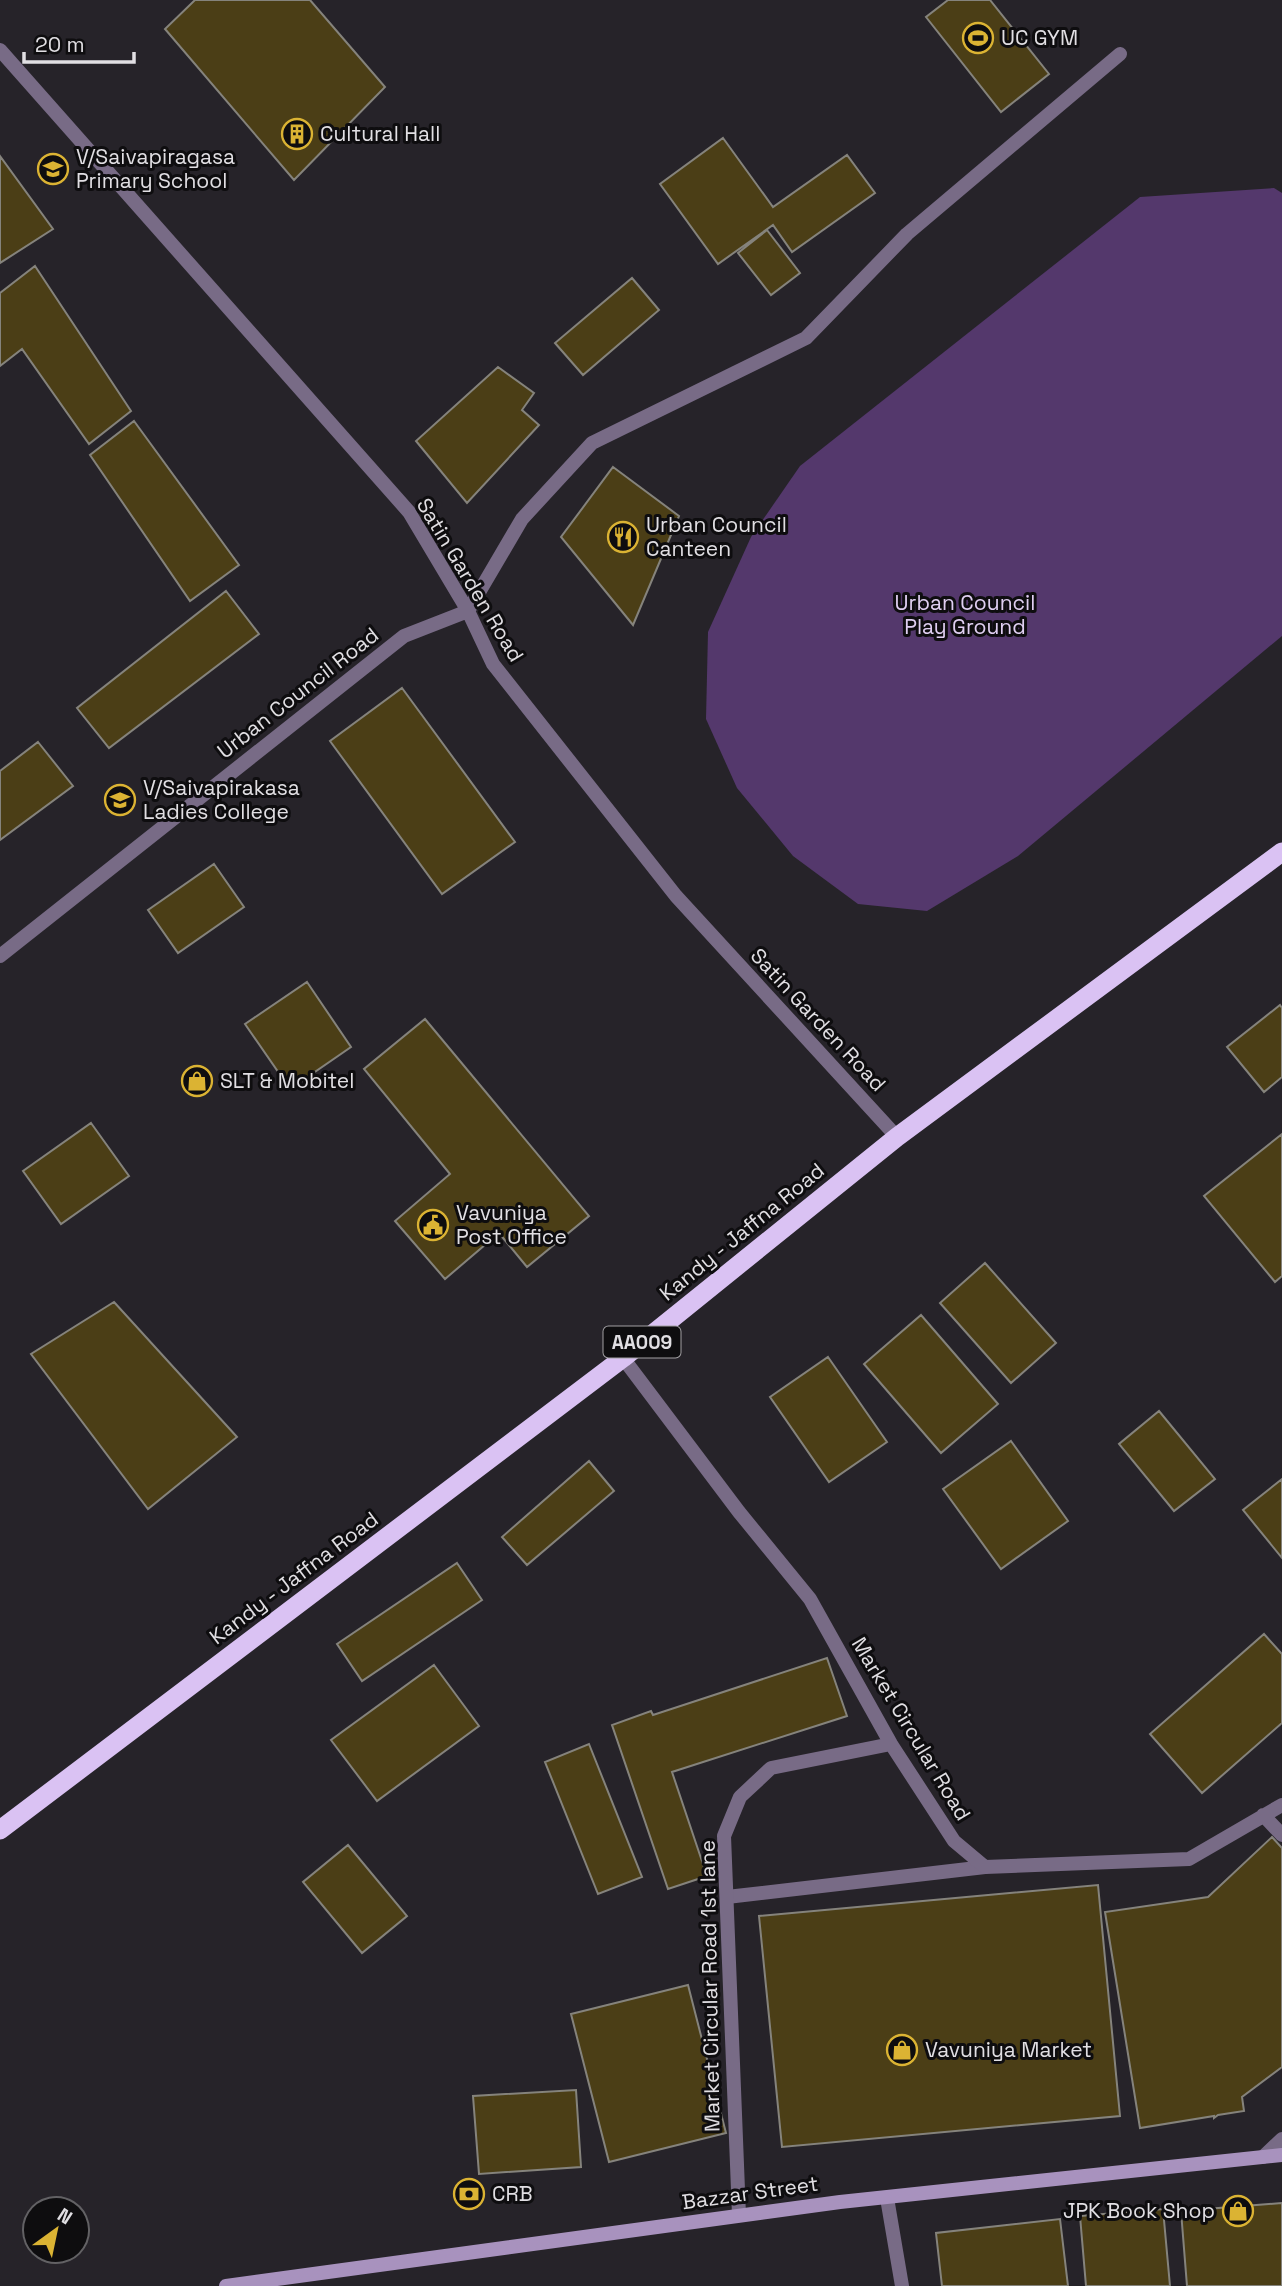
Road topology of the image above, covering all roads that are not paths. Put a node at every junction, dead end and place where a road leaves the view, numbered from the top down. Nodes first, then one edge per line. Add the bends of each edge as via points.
1 (0, 50) edge
2 (1120, 54) dead end
3 (468, 611) junction
4 (1282, 852) edge
5 (0, 956) edge
6 (897, 1137) junction
7 (623, 1358) junction
8 (891, 1744) junction
9 (1282, 1805) edge
10 (1263, 1815) junction
11 (0, 1830) edge
12 (1282, 1835) edge
13 (985, 1867) junction
14 (727, 1897) junction
15 (1282, 2139) edge
16 (1282, 2155) edge
17 (1263, 2157) junction
18 (887, 2198) junction
19 (739, 2215) junction
20 (226, 2286) edge
21 (902, 2286) edge

1 - 3 street, Satin Garden Road via 409,512
2 - 3 street via 908,233 806,338 592,443 522,519
3 - 5 street, Urban Council Road via 404,636
3 - 6 street, Satin Garden Road via 493,664 676,896
4 - 6 highway, Kandy - Jaffna Road / AA009
6 - 7 highway, Kandy - Jaffna Road / AA009
7 - 8 street, Market Circular Road via 810,1599
7 - 11 highway, Kandy - Jaffna Road / AA009
8 - 13 street, Market Circular Road via 954,1841
8 - 14 street, Market Circular Road 1st lane via 771,1768 740,1797 724,1836
9 - 10 street
10 - 12 street
10 - 13 street via 1189,1859
13 - 14 street
14 - 19 street, Market Circular Road 1st lane
15 - 17 street
16 - 17 main road, Bazzar Street
17 - 18 main road, Bazzar Street
18 - 19 main road, Bazzar Street
18 - 21 street
19 - 20 main road, Bazzar Street

